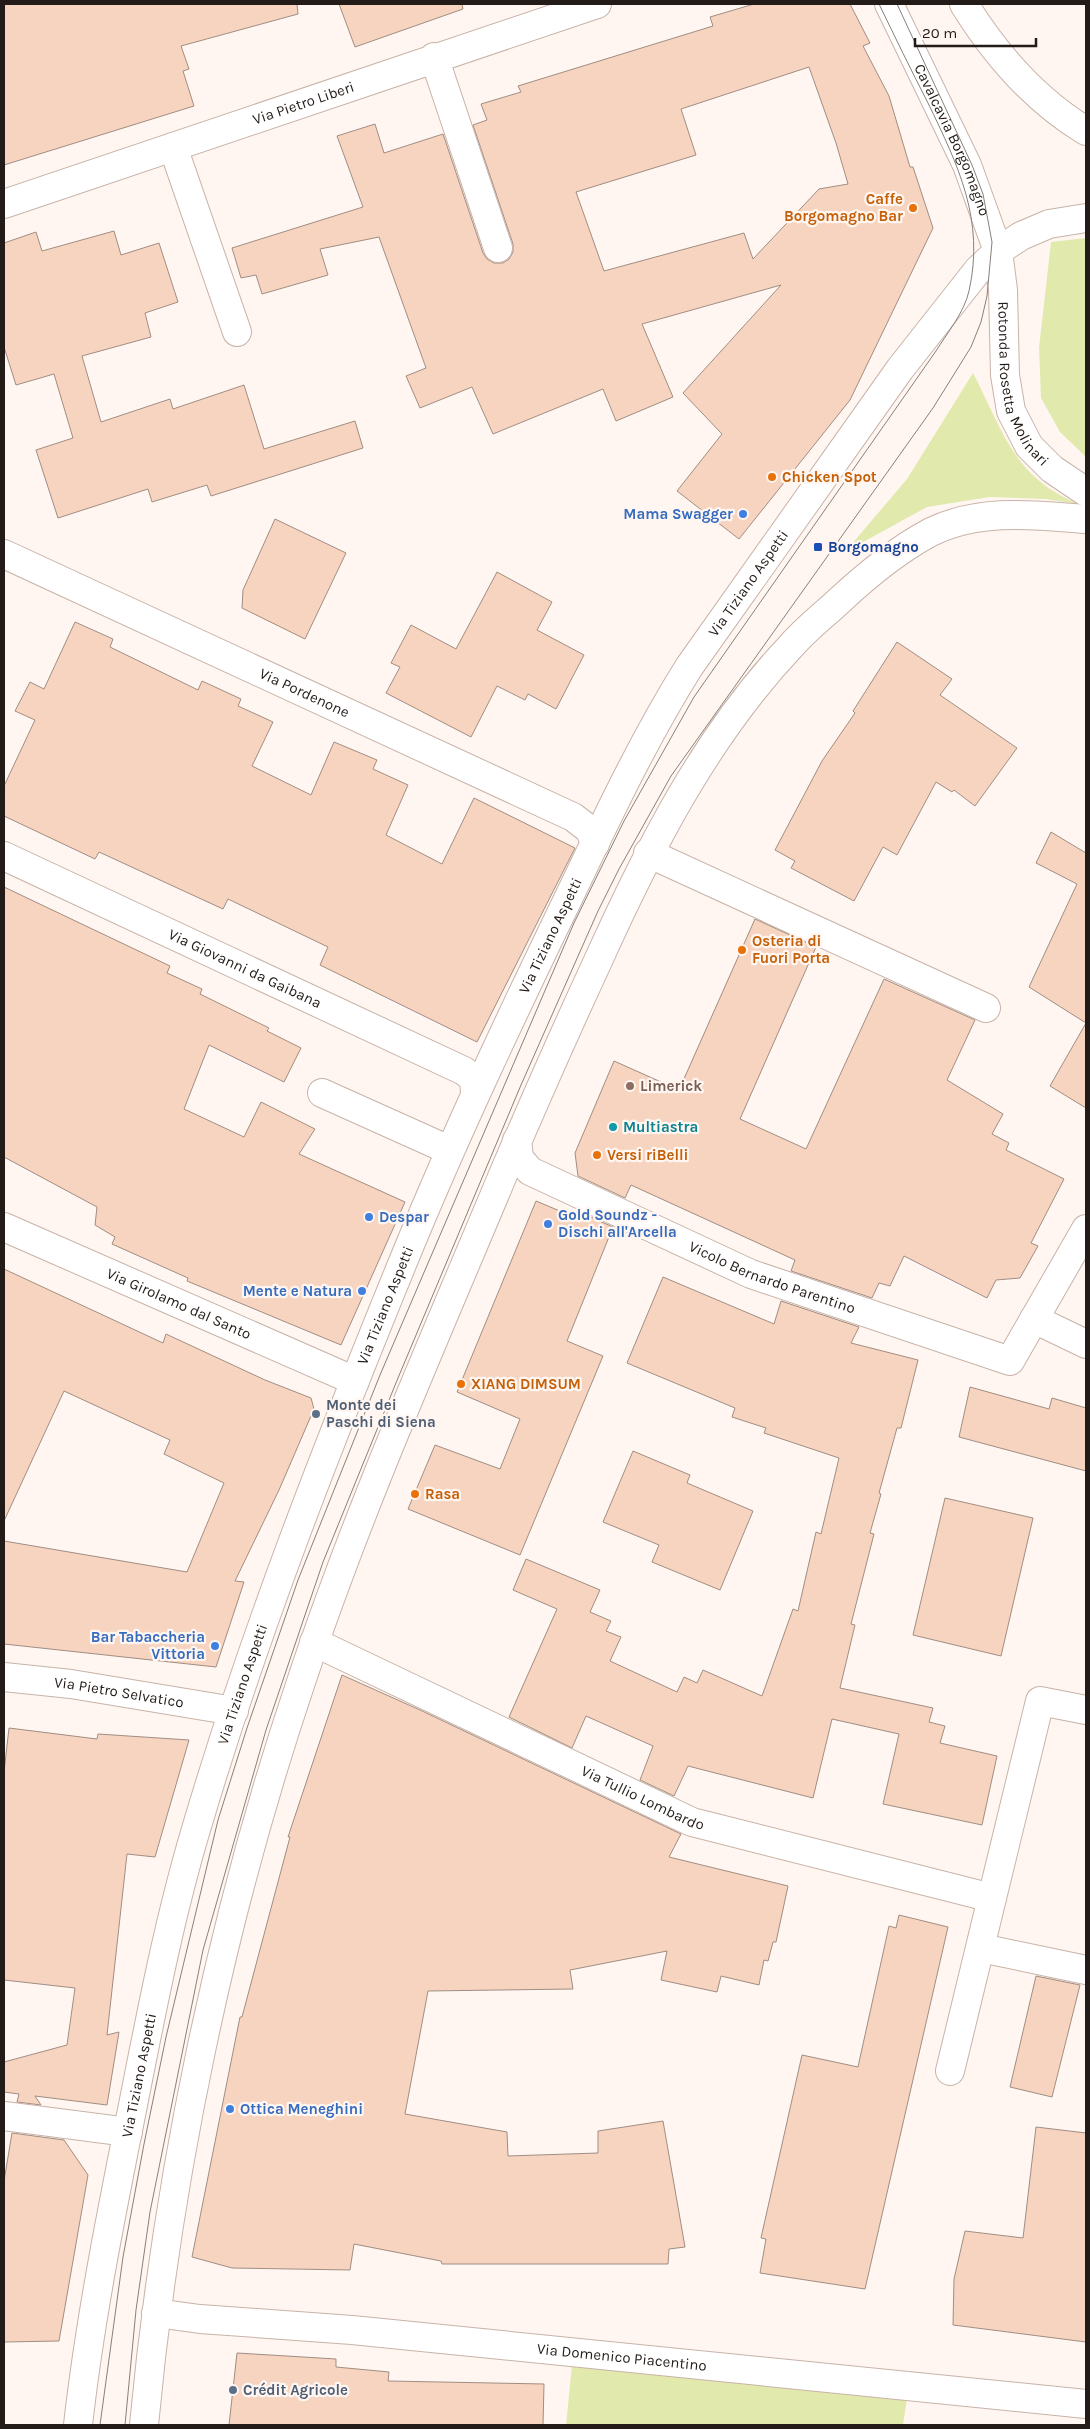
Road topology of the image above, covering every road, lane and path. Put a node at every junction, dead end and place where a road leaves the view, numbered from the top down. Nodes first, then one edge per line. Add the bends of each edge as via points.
1 (889, 4) edge
2 (964, 4) edge
3 (586, 6) edge
4 (434, 57) junction
5 (1086, 131) edge
6 (173, 147) junction
7 (4, 204) edge
8 (1086, 218) edge
9 (498, 248) dead end
10 (998, 251) junction
11 (237, 332) dead end
12 (1086, 492) edge
13 (1086, 519) edge
14 (4, 554) edge
15 (595, 844) junction
16 (648, 853) junction
17 (4, 856) edge
18 (986, 1008) dead end
19 (475, 1092) junction
20 (322, 1094) dead end
21 (518, 1140) junction
22 (449, 1150) junction
23 (4, 1227) edge
24 (1086, 1229) edge
25 (1034, 1320) junction
26 (1086, 1344) edge
27 (354, 1381) junction
28 (314, 1642) junction
29 (4, 1678) edge
30 (1086, 1710) edge
31 (234, 1711) junction
32 (992, 1898) junction
33 (981, 1948) junction
34 (1086, 1970) edge
35 (950, 2071) dead end
36 (4, 2116) edge
37 (128, 2132) junction
38 (156, 2314) junction
39 (1086, 2404) edge
40 (78, 2425) edge
41 (144, 2425) edge

1 - 10 street, Cavalcavia Borgomagno via 967,165
2 - 5 street via 1032,90
3 - 4 street, Via Pietro Liberi
4 - 6 street, Via Pietro Liberi
4 - 9 street
6 - 7 street, Via Pietro Liberi
6 - 11 street
8 - 10 street, Via Tiziano Aspetti via 1049,224
10 - 12 street, Rotonda Rosetta Molinari via 1003,290 1005,375 1011,411 1029,446 1052,469
10 - 15 street, Via Tiziano Aspetti via 970,279 900,369 689,667 632,767
13 - 16 street via 1016,514 958,520 908,545 872,571 792,644 755,688 700,766
14 - 15 street, Via Pordenone via 574,817 590,830
15 - 19 street, Via Tiziano Aspetti
16 - 18 street
16 - 21 street
17 - 19 street, Via Giovanni da Gaibana via 464,1071 474,1079
19 - 22 street, Via Tiziano Aspetti
20 - 22 street
21 - 25 street, Vicolo Bernardo Parentino via 519,1158 530,1172 751,1274 1010,1361
21 - 28 street via 409,1397
22 - 27 street, Via Tiziano Aspetti
23 - 27 street, Via Girolamo dal Santo
24 - 25 street, Vicolo Bernardo Parentino
25 - 26 street
27 - 31 street, Via Tiziano Aspetti via 271,1601
28 - 32 street, Via Tullio Lombardo via 692,1822
28 - 38 street via 235,1907 186,2131
29 - 31 street, Via Pietro Selvatico via 71,1684
30 - 32 street via 1040,1701
31 - 37 street, Via Tiziano Aspetti via 170,1920
32 - 33 street
33 - 34 street
33 - 35 street
36 - 37 street
37 - 40 street, Via Tiziano Aspetti via 87,2347
38 - 39 street, Via Domenico Piacentino via 352,2330
38 - 41 street

